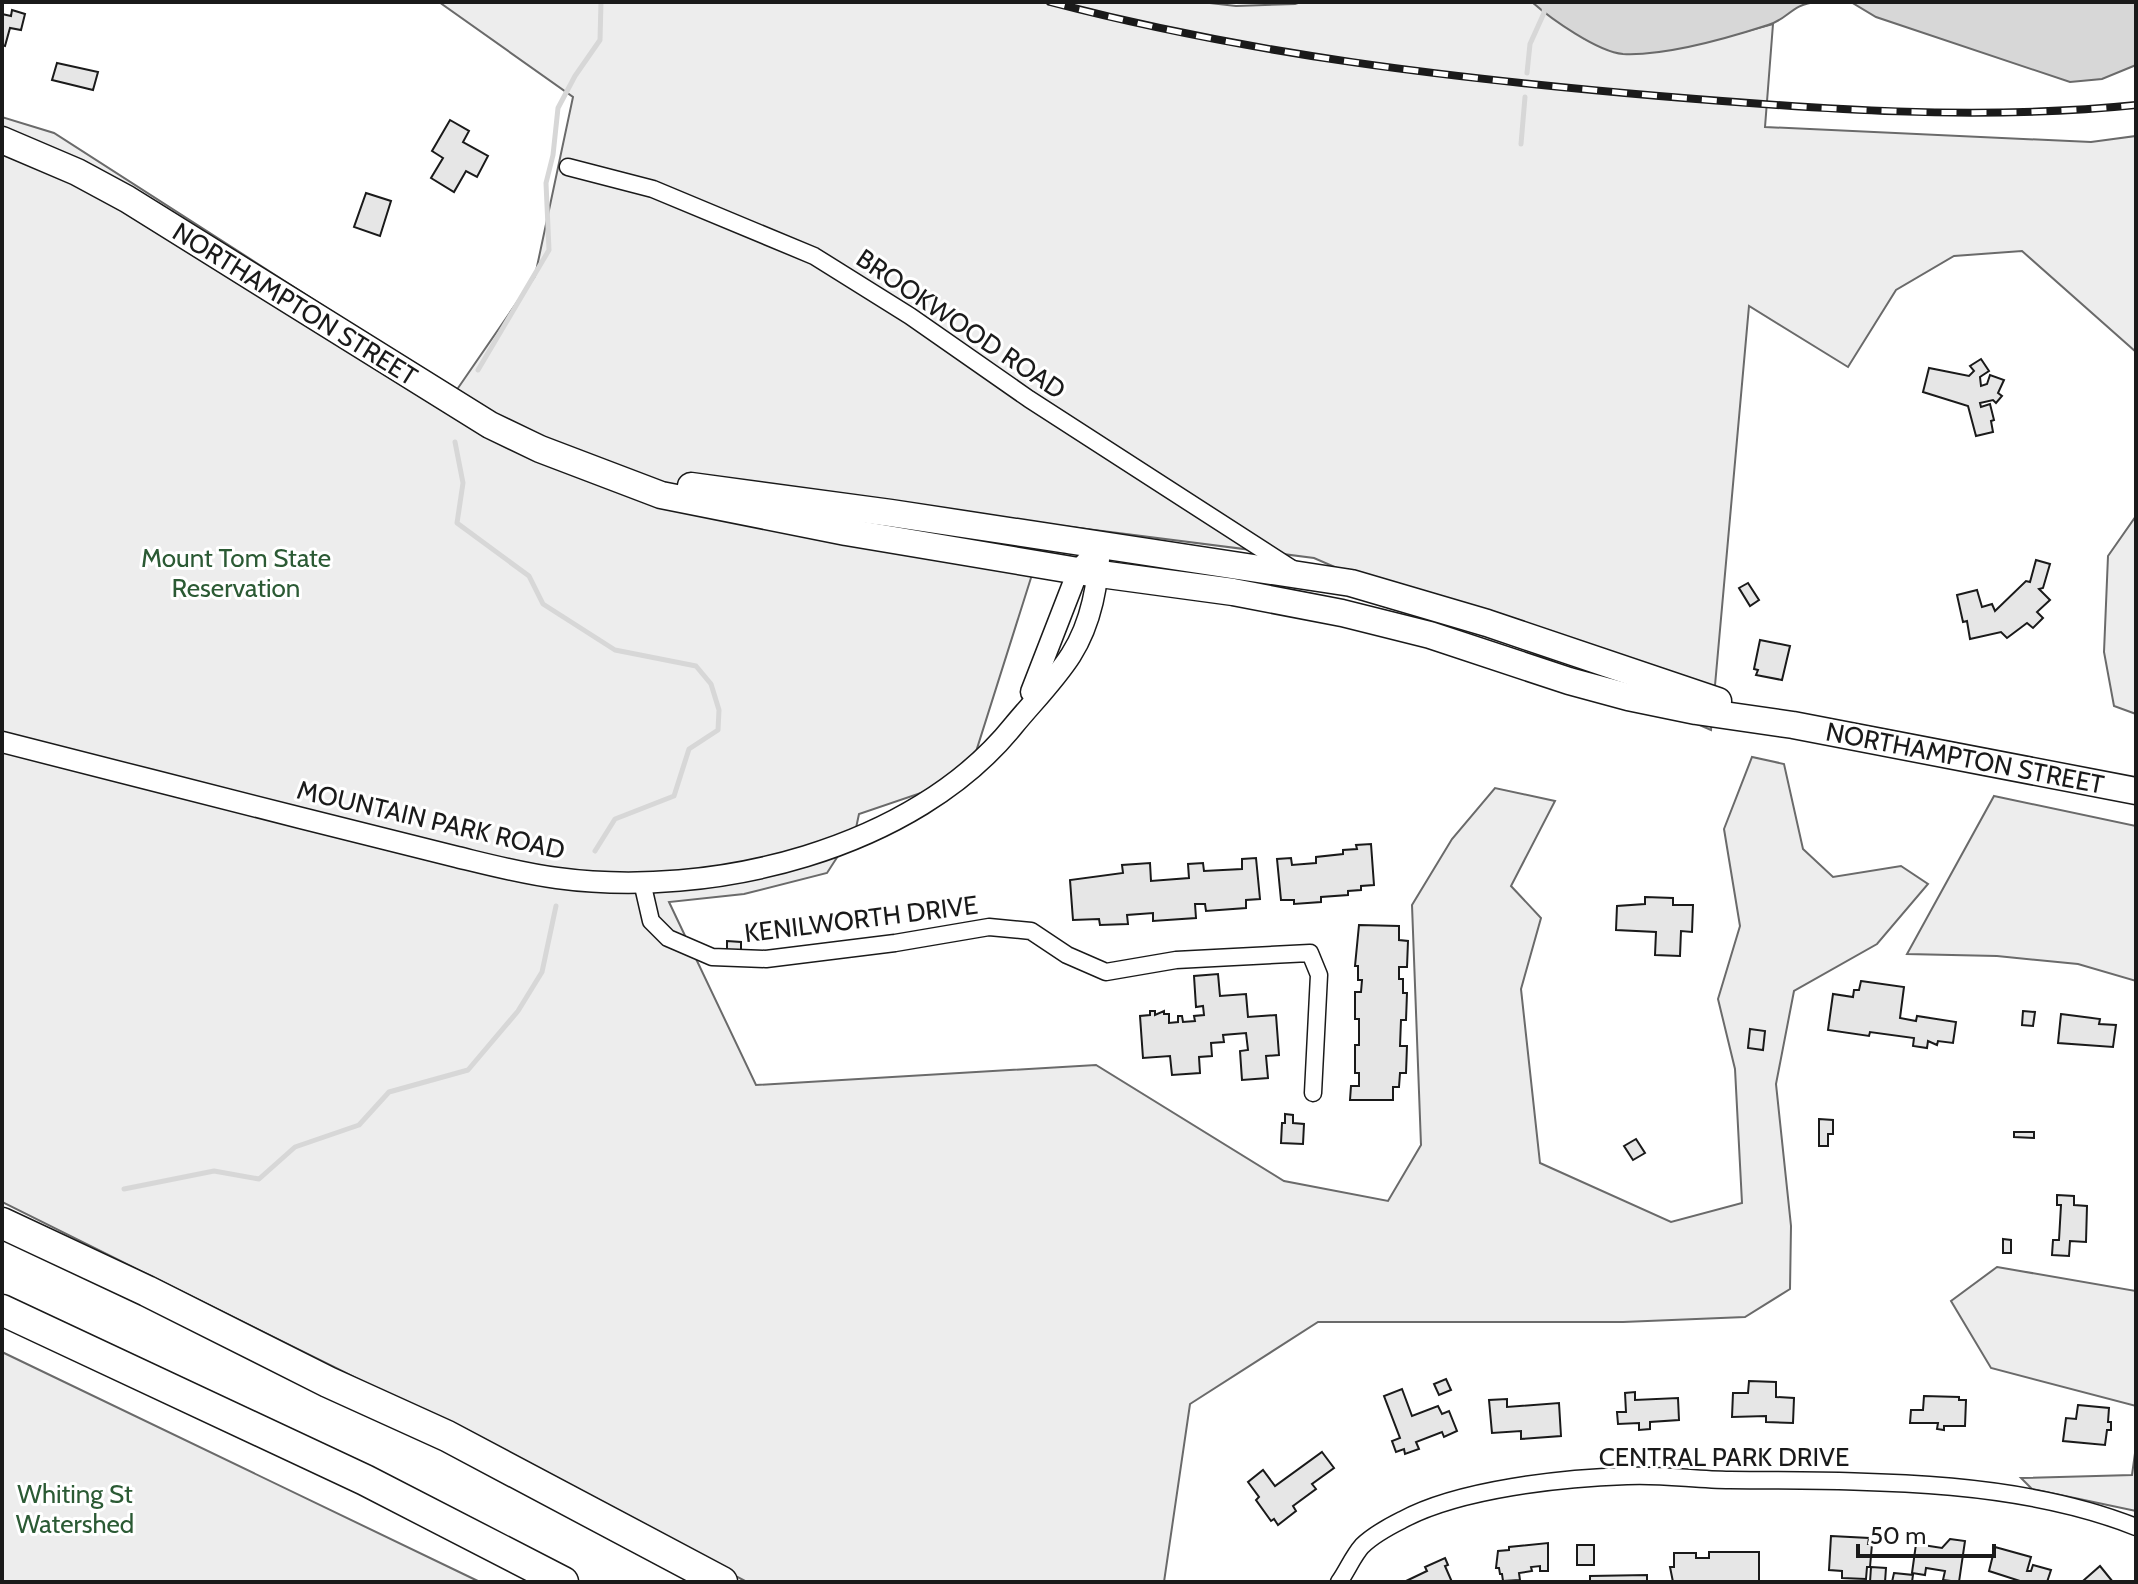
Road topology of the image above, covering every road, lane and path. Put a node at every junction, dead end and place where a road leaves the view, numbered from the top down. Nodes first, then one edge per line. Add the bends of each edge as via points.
1 (2, 140) edge
2 (568, 167) dead end
3 (587, 468) junction
4 (1100, 545) junction
5 (1089, 572) junction
6 (1302, 575) junction
7 (1793, 725) junction
8 (2, 742) edge
9 (2136, 791) edge
10 (642, 882) junction
11 (1313, 1093) dead end
12 (2, 1223) edge
13 (2, 1310) edge
14 (2136, 1527) edge
15 (563, 1582) edge
16 (722, 1582) edge
17 (1339, 1582) edge

1 - 3 main road, NORTHAMPTON STREET via 127,199 490,425
2 - 6 street, BROOKWOOD ROAD via 653,189 814,256
3 - 4 main road
3 - 5 main road via 693,503
4 - 5 street, MOUNTAIN PARK ROAD
4 - 6 main road
5 - 7 main road via 1342,613 1628,697
5 - 10 street, MOUNTAIN PARK ROAD via 1008,733 936,797 873,833 808,855 712,878
6 - 7 main road via 1416,600
7 - 9 main road, NORTHAMPTON STREET
8 - 10 street, MOUNTAIN PARK ROAD via 482,863 558,878
10 - 11 street, KENILWORTH DRIVE via 651,921 668,938 712,957 766,959 989,927 1031,931 1106,972 1176,960 1310,953 1319,975
12 - 16 highway via 447,1436
13 - 15 highway via 365,1480
14 - 17 street, CENTRAL PARK DRIVE via 2055,1503 1979,1491 1839,1480 1629,1476 1465,1497 1404,1519 1363,1546

